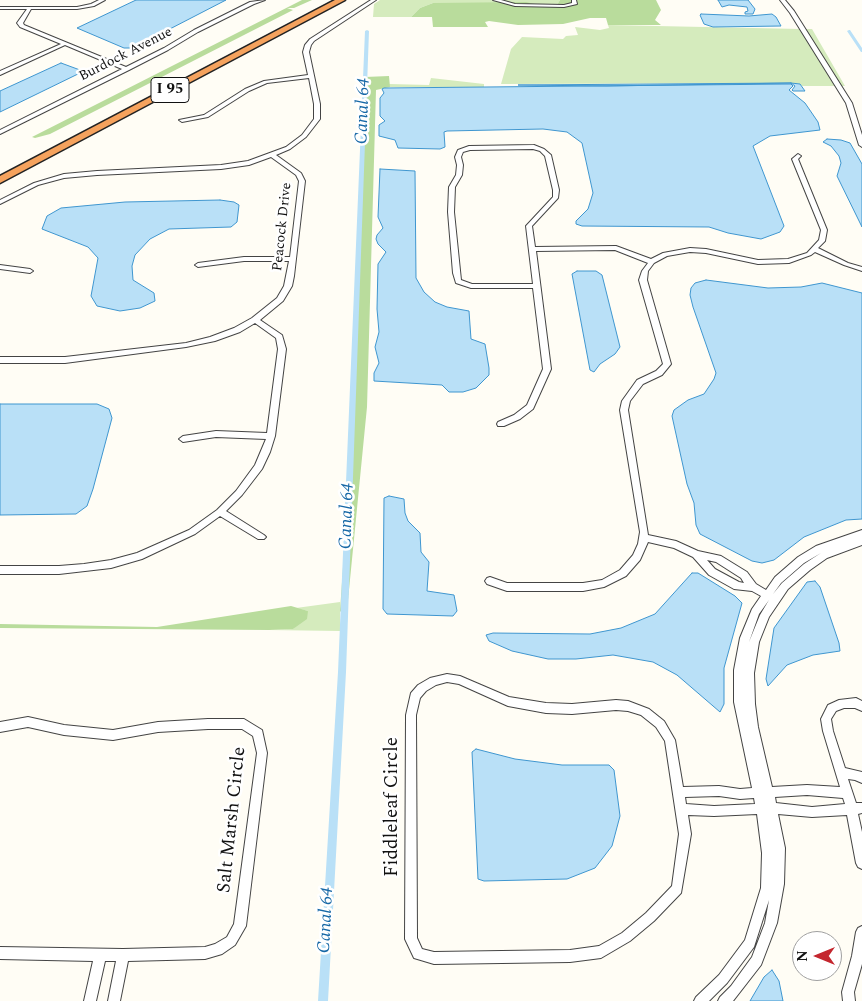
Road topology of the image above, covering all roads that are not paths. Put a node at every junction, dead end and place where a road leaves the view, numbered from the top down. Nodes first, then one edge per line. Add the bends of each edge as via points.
1 (102, 0) edge
2 (263, 0) edge
3 (324, 0) edge
4 (341, 0) edge
5 (374, 0) edge
6 (495, 0) edge
7 (574, 0) edge
8 (782, 0) edge
9 (0, 8) edge
10 (30, 8) junction
11 (64, 44) junction
12 (127, 68) junction
13 (0, 73) edge
14 (312, 76) junction
15 (182, 120) dead end
16 (0, 132) edge
17 (862, 145) edge
18 (273, 155) junction
19 (798, 156) dead end
20 (0, 169) edge
21 (0, 180) edge
22 (0, 202) edge
23 (532, 249) junction
24 (814, 250) junction
25 (293, 259) junction
26 (652, 262) junction
27 (198, 265) dead end
28 (0, 267) edge
29 (862, 269) edge
30 (30, 271) dead end
31 (536, 286) junction
32 (256, 320) junction
33 (0, 360) edge
34 (501, 424) dead end
35 (271, 436) junction
36 (183, 439) dead end
37 (220, 512) junction
38 (862, 533) edge
39 (261, 537) dead end
40 (644, 537) junction
41 (862, 541) edge
42 (696, 554) junction
43 (732, 567) junction
44 (0, 570) edge
45 (723, 578) junction
46 (490, 580) dead end
47 (752, 587) junction
48 (771, 598) junction
49 (862, 706) edge
50 (0, 727) edge
51 (841, 774) junction
52 (862, 778) edge
53 (679, 792) junction
54 (848, 793) junction
55 (764, 794) junction
56 (767, 808) junction
57 (857, 808) edge
58 (682, 809) junction
59 (862, 863) edge
60 (862, 932) edge
61 (0, 953) edge
62 (100, 955) junction
63 (123, 955) junction
64 (90, 1001) edge
65 (114, 1001) edge
66 (700, 1001) edge
67 (724, 1001) edge
68 (849, 1001) edge

1 - 10 street via 86,7
2 - 12 street, Burdock Avenue
3 - 20 highway, I 95
4 - 21 highway, I 95
5 - 14 street via 312,40 306,52
6 - 7 street via 515,6 571,5 575,4
8 - 17 street via 849,103
9 - 10 street
10 - 11 street via 20,23 22,26
11 - 12 street
11 - 13 street
12 - 16 street, Burdock Avenue
14 - 15 street via 266,82 206,116
14 - 18 street via 318,104 312,128 288,148
18 - 22 street via 221,167 64,176 36,184
18 - 25 street, Peacock Drive via 299,174 302,181
19 - 24 street via 796,164 824,230 822,241
23 - 26 street via 616,248
23 - 31 street
23 - 31 street via 529,226 556,197 548,155 534,147 469,148 460,151 458,175 452,187 451,212 458,281 471,286
24 - 26 street via 801,258 776,262 748,261 690,250 665,254
24 - 29 street
25 - 27 street via 244,259
25 - 32 street, Peacock Drive via 288,286 280,299
26 - 40 street via 643,280 667,364 659,373 640,382 626,401 624,410
28 - 30 street
31 - 34 street via 547,369 530,407
32 - 33 street, Peacock Drive via 212,339 186,345 65,360
32 - 35 street via 271,330 281,342 282,349
35 - 36 street via 216,434
35 - 37 street via 259,467
37 - 39 street
37 - 44 street via 192,532 162,547 111,564 60,570
38 - 48 street via 800,560 778,580
40 - 42 street
40 - 46 street via 637,557 623,573 604,582 583,587 507,587
41 - 48 street via 824,555
42 - 43 street via 718,559
42 - 45 street via 712,572
43 - 45 street
43 - 47 street via 744,575
45 - 47 street via 737,586
47 - 48 street
48 - 55 street via 754,642 749,672 753,727
49 - 51 street via 843,703 832,708 826,719
50 - 63 street, Salt Marsh Circle via 28,722 113,735 158,727 244,724 258,732 262,753 240,926 231,941 218,950 205,952
51 - 52 street
51 - 54 street
53 - 55 street
53 - 58 street, Fiddleleaf Circle
53 - 58 street, Fiddleleaf Circle via 670,740 660,724 645,712 616,705 546,708 508,701 460,680 446,678 422,688 415,696 411,715 411,939 418,954 434,958 570,956 601,952 632,932 677,889 685,834
54 - 55 street via 808,790
54 - 57 street
55 - 56 street
56 - 57 street via 812,812
56 - 58 street via 714,812
56 - 66 street via 767,888 750,943 723,979
56 - 67 street via 779,848 778,884 771,923 757,961
57 - 59 street
60 - 68 street via 848,992
61 - 62 street, Salt Marsh Circle
62 - 63 street, Salt Marsh Circle
62 - 64 street
63 - 65 street

